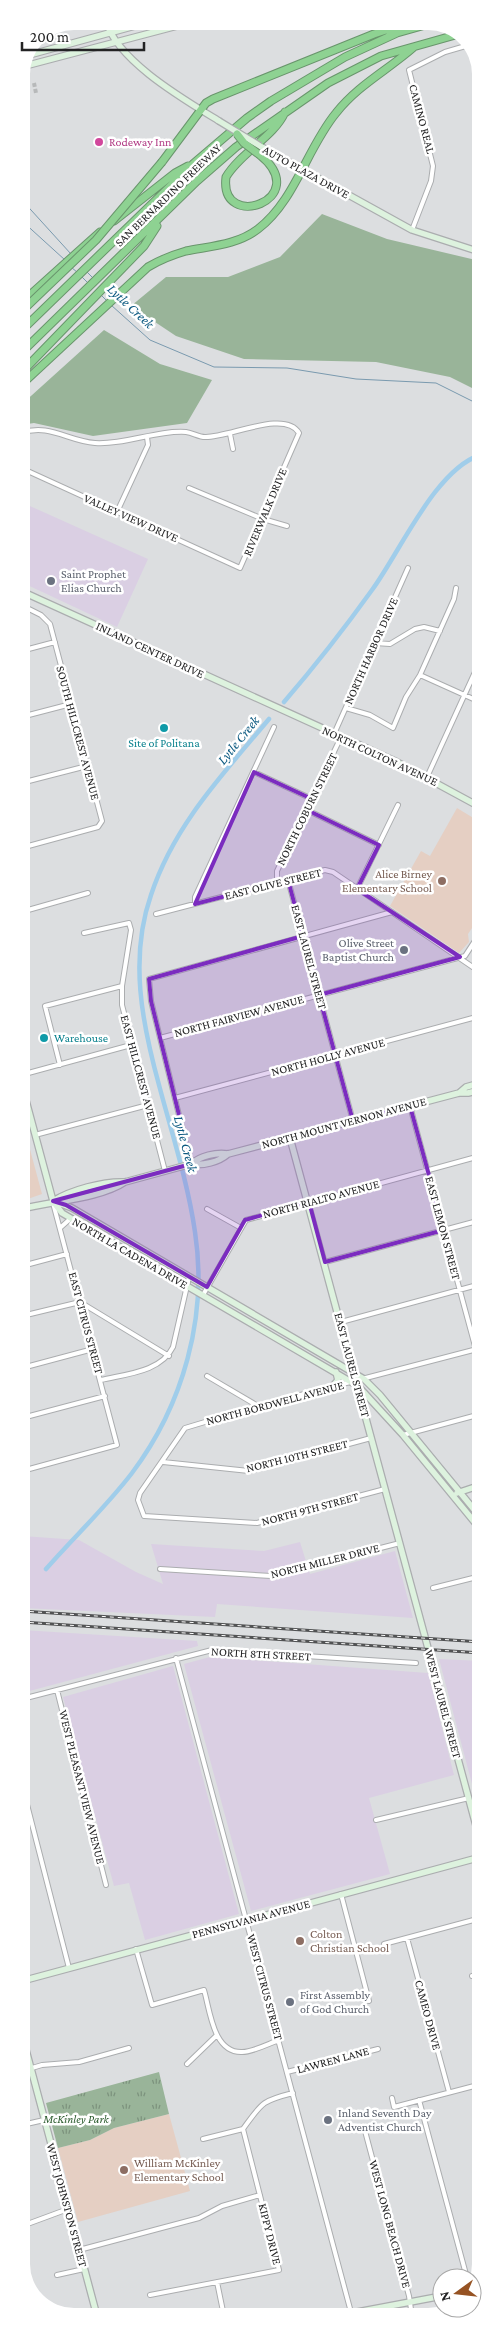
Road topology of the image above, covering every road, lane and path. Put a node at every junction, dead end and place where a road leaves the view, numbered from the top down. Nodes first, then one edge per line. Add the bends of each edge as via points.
1 (119, 30) edge
2 (164, 30) edge
3 (408, 30) edge
4 (111, 32) junction
5 (397, 33) junction
6 (450, 36) edge
7 (119, 43) junction
8 (417, 44) junction
9 (463, 48) edge
10 (35, 53) edge
11 (31, 64) edge
12 (201, 110) junction
13 (285, 111) junction
14 (237, 134) junction
15 (193, 164) junction
16 (301, 170) junction
17 (165, 214) junction
18 (412, 230) junction
19 (472, 249) edge
20 (30, 300) edge
21 (30, 301) edge
22 (30, 321) edge
23 (30, 344) edge
24 (30, 364) edge
25 (30, 377) edge
26 (30, 430) edge
27 (230, 434) junction
28 (147, 437) junction
29 (233, 449) dead end
30 (30, 472) edge
31 (189, 488) dead end
32 (117, 512) junction
33 (263, 519) junction
34 (287, 526) dead end
35 (240, 568) joint
36 (408, 568) dead end
37 (456, 588) dead end
38 (30, 595) edge
39 (30, 610) edge
40 (440, 631) junction
41 (55, 642) junction
42 (375, 643) junction
43 (30, 649) edge
44 (420, 675) junction
45 (472, 679) edge
46 (465, 694) junction
47 (472, 698) edge
48 (71, 704) junction
49 (278, 708) joint
50 (346, 708) junction
51 (30, 715) edge
52 (274, 727) dead end
53 (338, 735) junction
54 (87, 766) junction
55 (254, 772) junction
56 (427, 777) junction
57 (30, 781) edge
58 (312, 799) junction
59 (472, 802) edge
60 (398, 805) dead end
61 (307, 810) junction
62 (30, 845) edge
63 (379, 845) junction
64 (288, 880) junction
65 (277, 882) junction
66 (357, 889) junction
67 (88, 893) dead end
68 (195, 904) junction
69 (30, 910) edge
70 (392, 912) junction
71 (156, 914) dead end
72 (84, 933) dead end
73 (303, 936) junction
74 (472, 945) edge
75 (460, 957) junction
76 (472, 966) edge
77 (122, 986) junction
78 (320, 995) junction
79 (472, 1018) edge
80 (160, 1038) junction
81 (131, 1045) junction
82 (335, 1055) junction
83 (60, 1065) junction
84 (30, 1073) edge
85 (472, 1085) edge
86 (472, 1092) edge
87 (459, 1093) junction
88 (175, 1098) junction
89 (148, 1105) junction
90 (410, 1106) junction
91 (30, 1113) edge
92 (353, 1121) junction
93 (36, 1136) junction
94 (290, 1138) junction
95 (472, 1158) edge
96 (191, 1164) junction
97 (428, 1170) junction
98 (165, 1171) junction
99 (53, 1201) junction
100 (309, 1202) junction
101 (30, 1207) edge
102 (207, 1209) dead end
103 (70, 1219) junction
104 (472, 1222) edge
105 (60, 1228) junction
106 (241, 1228) junction
107 (107, 1229) junction
108 (444, 1230) junction
109 (102, 1237) junction
110 (67, 1254) junction
111 (325, 1262) junction
112 (30, 1264) edge
113 (191, 1278) junction
114 (472, 1286) edge
115 (188, 1287) junction
116 (206, 1287) junction
117 (459, 1290) junction
118 (202, 1295) junction
119 (80, 1302) junction
120 (30, 1314) edge
121 (340, 1322) junction
122 (472, 1330) edge
123 (294, 1337) junction
124 (290, 1346) junction
125 (93, 1349) junction
126 (472, 1351) edge
127 (349, 1352) junction
128 (169, 1356) junction
129 (337, 1362) junction
130 (30, 1366) edge
131 (336, 1372) junction
132 (354, 1372) junction
133 (206, 1376) dead end
134 (364, 1379) junction
135 (101, 1380) junction
136 (356, 1383) junction
137 (332, 1387) junction
138 (105, 1396) junction
139 (375, 1402) junction
140 (258, 1406) junction
141 (364, 1412) junction
142 (30, 1416) edge
143 (472, 1416) edge
144 (410, 1432) junction
145 (403, 1435) junction
146 (371, 1438) junction
147 (163, 1462) junction
148 (30, 1469) edge
149 (472, 1487) edge
150 (385, 1489) junction
151 (459, 1491) junction
152 (453, 1496) junction
153 (472, 1507) edge
154 (472, 1519) edge
155 (400, 1543) junction
156 (160, 1569) dead end
157 (472, 1578) edge
158 (433, 1588) dead end
159 (413, 1592) joint
160 (176, 1658) junction
161 (416, 1663) dead end
162 (57, 1690) junction
163 (30, 1697) edge
164 (468, 1798) junction
165 (472, 1812) edge
166 (30, 1816) edge
167 (376, 1820) dead end
168 (472, 1858) edge
169 (106, 1884) dead end
170 (341, 1894) junction
171 (247, 1920) junction
172 (472, 1920) edge
173 (407, 1938) junction
174 (384, 1944) dead end
175 (136, 1949) junction
176 (69, 1968) junction
177 (30, 1979) edge
178 (369, 2001) dead end
179 (216, 2036) junction
180 (279, 2040) junction
181 (129, 2048) dead end
182 (378, 2048) dead end
183 (186, 2064) dead end
184 (30, 2065) edge
185 (31, 2069) junction
186 (287, 2072) junction
187 (472, 2086) edge
188 (449, 2092) junction
189 (293, 2093) junction
190 (392, 2098) dead end
191 (419, 2100) junction
192 (44, 2120) junction
193 (30, 2124) edge
194 (243, 2129) junction
195 (365, 2131) dead end
196 (203, 2139) dead end
197 (260, 2195) junction
198 (68, 2209) junction
199 (30, 2223) edge
200 (79, 2250) junction
201 (463, 2268) edge
202 (84, 2269) junction
203 (57, 2275) dead end
204 (217, 2282) junction
205 (150, 2295) dead end
206 (432, 2298) edge
207 (409, 2302) junction
208 (95, 2308) edge
209 (222, 2308) edge
210 (349, 2308) edge
211 (382, 2308) edge
212 (410, 2308) edge

1 - 4 main road
2 - 7 main road
3 - 5 highway, SAN BERNARDINO FREEWAY
4 - 7 main road, AUTO PLAZA DRIVE
4 - 10 main road
5 - 12 highway via 386,30 374,34 246,84 212,99
5 - 15 highway, SAN BERNARDINO FREEWAY via 326,66 271,101
6 - 8 highway, SAN BERNARDINO FREEWAY
7 - 11 main road
7 - 12 main road, AUTO PLAZA DRIVE via 152,77
8 - 13 highway, SAN BERNARDINO FREEWAY via 381,56 328,83
8 - 16 highway via 400,60 370,78 347,100 334,115
9 - 18 street, CAMINO REAL via 445,52 409,70 433,166 431,181
12 - 14 main road, AUTO PLAZA DRIVE, bridge
12 - 21 highway, bridge via 102,234
13 - 14 highway, bridge via 280,123 238,160 226,177 227,193 233,200 245,207 263,204 274,194 277,185 273,168 260,155 244,144
13 - 17 highway, SAN BERNARDINO FREEWAY via 236,147
14 - 16 main road, AUTO PLAZA DRIVE, bridge
15 - 20 highway via 175,173 80,248
15 - 22 highway, SAN BERNARDINO FREEWAY
16 - 18 main road, AUTO PLAZA DRIVE
16 - 25 highway via 278,208 257,230 232,242 161,260 120,291
17 - 23 highway, SAN BERNARDINO FREEWAY
17 - 24 highway via 144,246
18 - 19 main road, AUTO PLAZA DRIVE
26 - 28 street via 95,443
27 - 28 street via 204,437 186,432
27 - 29 street
27 - 33 street, RIVERWALK DRIVE via 275,422 292,426 299,433
28 - 32 street via 148,445
30 - 32 street, VALLEY VIEW DRIVE
31 - 33 street
32 - 35 street, VALLEY VIEW DRIVE
33 - 34 street
33 - 35 street, RIVERWALK DRIVE
36 - 42 street, NORTH HARBOR DRIVE
37 - 40 street
38 - 49 main road, INLAND CENTER DRIVE
39 - 41 street, SOUTH HILLCREST AVENUE via 47,619
40 - 42 street via 424,627 390,644
40 - 44 street
41 - 43 street
41 - 48 street, SOUTH HILLCREST AVENUE
42 - 50 street, NORTH HARBOR DRIVE
44 - 46 street
44 - 50 street via 393,728 370,715
45 - 46 street
46 - 47 street
46 - 56 street
48 - 51 street
48 - 54 street, SOUTH HILLCREST AVENUE
49 - 53 main road, NORTH COLTON AVENUE
50 - 53 street, NORTH HARBOR DRIVE
52 - 55 street
53 - 56 main road, NORTH COLTON AVENUE
53 - 58 street, NORTH COBURN STREET
54 - 57 street
54 - 62 street, SOUTH HILLCREST AVENUE via 102,825
55 - 58 street
55 - 68 street via 195,897
56 - 59 main road, NORTH COLTON AVENUE
58 - 61 street, NORTH COBURN STREET
60 - 63 street
61 - 63 street
61 - 65 street, NORTH COBURN STREET via 276,871
63 - 66 street
64 - 65 street, EAST OLIVE STREET
64 - 66 street, EAST OLIVE STREET via 325,870
64 - 73 street, EAST LAUREL STREET
65 - 68 street, EAST OLIVE STREET
66 - 70 street, EAST OLIVE STREET
67 - 69 street
68 - 71 street, EAST OLIVE STREET
70 - 73 street
70 - 75 street, EAST OLIVE STREET
72 - 77 street, EAST HILLCREST AVENUE via 129,923 131,930
73 - 78 street, EAST LAUREL STREET
73 - 80 street via 149,979
74 - 75 street via 465,956
75 - 76 street, EAST OLIVE STREET
75 - 78 street, NORTH FAIRVIEW AVENUE
77 - 81 street, EAST HILLCREST AVENUE via 122,1005
77 - 83 street via 45,1006
78 - 80 street, NORTH FAIRVIEW AVENUE
78 - 82 street, EAST LAUREL STREET
79 - 82 street, NORTH HOLLY AVENUE
80 - 88 street
81 - 83 street
81 - 89 street, EAST HILLCREST AVENUE
82 - 88 street, NORTH HOLLY AVENUE
82 - 92 street, EAST LAUREL STREET
83 - 84 street
85 - 87 main road, NORTH MOUNT VERNON AVENUE
86 - 87 main road, NORTH MOUNT VERNON AVENUE
87 - 90 main road, NORTH MOUNT VERNON AVENUE
88 - 96 street
89 - 93 street
89 - 98 street, EAST HILLCREST AVENUE
90 - 92 main road, NORTH MOUNT VERNON AVENUE
90 - 97 street, EAST LEMON STREET
91 - 93 main road
92 - 94 main road, NORTH MOUNT VERNON AVENUE
93 - 99 main road
94 - 96 main road, NORTH MOUNT VERNON AVENUE via 228,1154 198,1166
94 - 100 main road, EAST LAUREL STREET
95 - 97 street, NORTH RIALTO AVENUE
96 - 98 main road, NORTH MOUNT VERNON AVENUE
97 - 100 street, NORTH RIALTO AVENUE
97 - 108 street, EAST LEMON STREET
98 - 99 main road, NORTH MOUNT VERNON AVENUE via 62,1195
99 - 101 main road, NORTH MOUNT VERNON AVENUE
99 - 103 main road, NORTH LA CADENA DRIVE
99 - 105 street, EAST CITRUS STREET
99 - 107 main road, NORTH LA CADENA DRIVE
100 - 106 street, NORTH RIALTO AVENUE via 246,1220
100 - 111 main road, EAST LAUREL STREET
102 - 106 street
103 - 105 street
103 - 109 main road, NORTH LA CADENA DRIVE
104 - 108 street
105 - 110 street, EAST CITRUS STREET
106 - 116 street, NORTH RIALTO AVENUE
107 - 109 main road
107 - 113 main road, NORTH LA CADENA DRIVE
108 - 111 street
108 - 117 street, EAST LEMON STREET
109 - 115 main road, NORTH LA CADENA DRIVE
110 - 112 street
110 - 119 street, EAST CITRUS STREET
111 - 121 main road, EAST LAUREL STREET
113 - 115 street
113 - 116 main road, NORTH LA CADENA DRIVE
114 - 117 street
115 - 118 main road, NORTH LA CADENA DRIVE
115 - 128 street
116 - 118 street, NORTH RIALTO AVENUE
116 - 123 main road, NORTH LA CADENA DRIVE
117 - 121 street
117 - 122 street, EAST LEMON STREET
118 - 124 main road, NORTH LA CADENA DRIVE
119 - 120 street
119 - 125 street, EAST CITRUS STREET
119 - 128 street
121 - 127 main road, EAST LAUREL STREET
123 - 124 main road
123 - 129 main road, NORTH LA CADENA DRIVE
124 - 131 main road, NORTH LA CADENA DRIVE
125 - 130 street
125 - 135 street, EAST CITRUS STREET
126 - 134 street, NORTH BORDWELL AVENUE
127 - 129 main road via 344,1360
127 - 132 main road, EAST LAUREL STREET
128 - 135 street via 150,1367
129 - 132 main road, NORTH LA CADENA DRIVE
131 - 136 main road, NORTH LA CADENA DRIVE
131 - 137 main road via 338,1380
132 - 134 main road, NORTH LA CADENA DRIVE
132 - 136 main road, EAST LAUREL STREET
133 - 140 street
134 - 136 street, NORTH BORDWELL AVENUE
134 - 144 main road, NORTH LA CADENA DRIVE
135 - 138 street, EAST CITRUS STREET
136 - 137 street, NORTH BORDWELL AVENUE
136 - 139 main road, NORTH LA CADENA DRIVE
136 - 141 main road, EAST LAUREL STREET
137 - 140 street, NORTH BORDWELL AVENUE
138 - 142 street
138 - 148 street, EAST CITRUS STREET via 117,1445
139 - 141 main road
139 - 145 main road, NORTH LA CADENA DRIVE
140 - 147 street, NORTH BORDWELL AVENUE via 185,1428
141 - 146 main road, EAST LAUREL STREET
143 - 144 street
144 - 145 street
144 - 151 main road, NORTH LA CADENA DRIVE
145 - 152 main road, NORTH LA CADENA DRIVE
146 - 147 street, NORTH 10TH STREET via 249,1471
146 - 150 main road, EAST LAUREL STREET
147 - 150 street, NORTH 9TH STREET via 140,1492 138,1500 144,1516 257,1523
149 - 151 main road
150 - 155 main road, EAST LAUREL STREET
151 - 152 main road
151 - 153 main road, NORTH LA CADENA DRIVE
152 - 154 main road, NORTH LA CADENA DRIVE
155 - 156 street, NORTH MILLER DRIVE via 271,1576
155 - 159 main road, EAST LAUREL STREET
157 - 158 street
159 - 164 main road, WEST LAUREL STREET
160 - 161 street, NORTH 8TH STREET via 212,1650
160 - 162 street, NORTH 8TH STREET
160 - 171 street, WEST CITRUS STREET
162 - 163 street, NORTH 8TH STREET
162 - 169 street, WEST PLEASANT VIEW AVENUE
164 - 165 main road, WEST LAUREL STREET
164 - 167 street
166 - 176 street
168 - 170 main road, PENNSYLVANIA AVENUE
170 - 171 main road, PENNSYLVANIA AVENUE
170 - 178 street
171 - 175 main road, PENNSYLVANIA AVENUE
171 - 180 street, WEST CITRUS STREET
172 - 173 street
173 - 174 street
173 - 188 street, CAMEO DRIVE
175 - 176 main road, PENNSYLVANIA AVENUE
175 - 179 street via 152,2005 204,1990
176 - 177 main road, PENNSYLVANIA AVENUE
179 - 180 street via 226,2047 241,2052
179 - 183 street
180 - 186 street, WEST CITRUS STREET
181 - 185 street via 79,2062
182 - 186 street, LAWREN LANE
184 - 185 main road, WEST JOHNSTON STREET
185 - 192 main road, WEST JOHNSTON STREET
186 - 189 street, WEST CITRUS STREET
187 - 188 street
188 - 191 street
189 - 194 street via 260,2104
189 - 210 street, WEST CITRUS STREET
190 - 191 street via 394,2106
191 - 201 street
192 - 193 street
192 - 198 main road, WEST JOHNSTON STREET
194 - 196 street
194 - 197 street, KIPPY DRIVE
195 - 207 street, WEST LONG BEACH DRIVE
197 - 200 street via 222,2206 199,2218
197 - 204 street, KIPPY DRIVE via 279,2270
198 - 199 street
198 - 200 main road, WEST JOHNSTON STREET
200 - 202 main road, WEST JOHNSTON STREET
202 - 203 street
202 - 208 main road, WEST JOHNSTON STREET
204 - 205 street, KIPPY DRIVE
204 - 209 street
206 - 207 main road
207 - 211 main road
207 - 212 street, WEST LONG BEACH DRIVE

